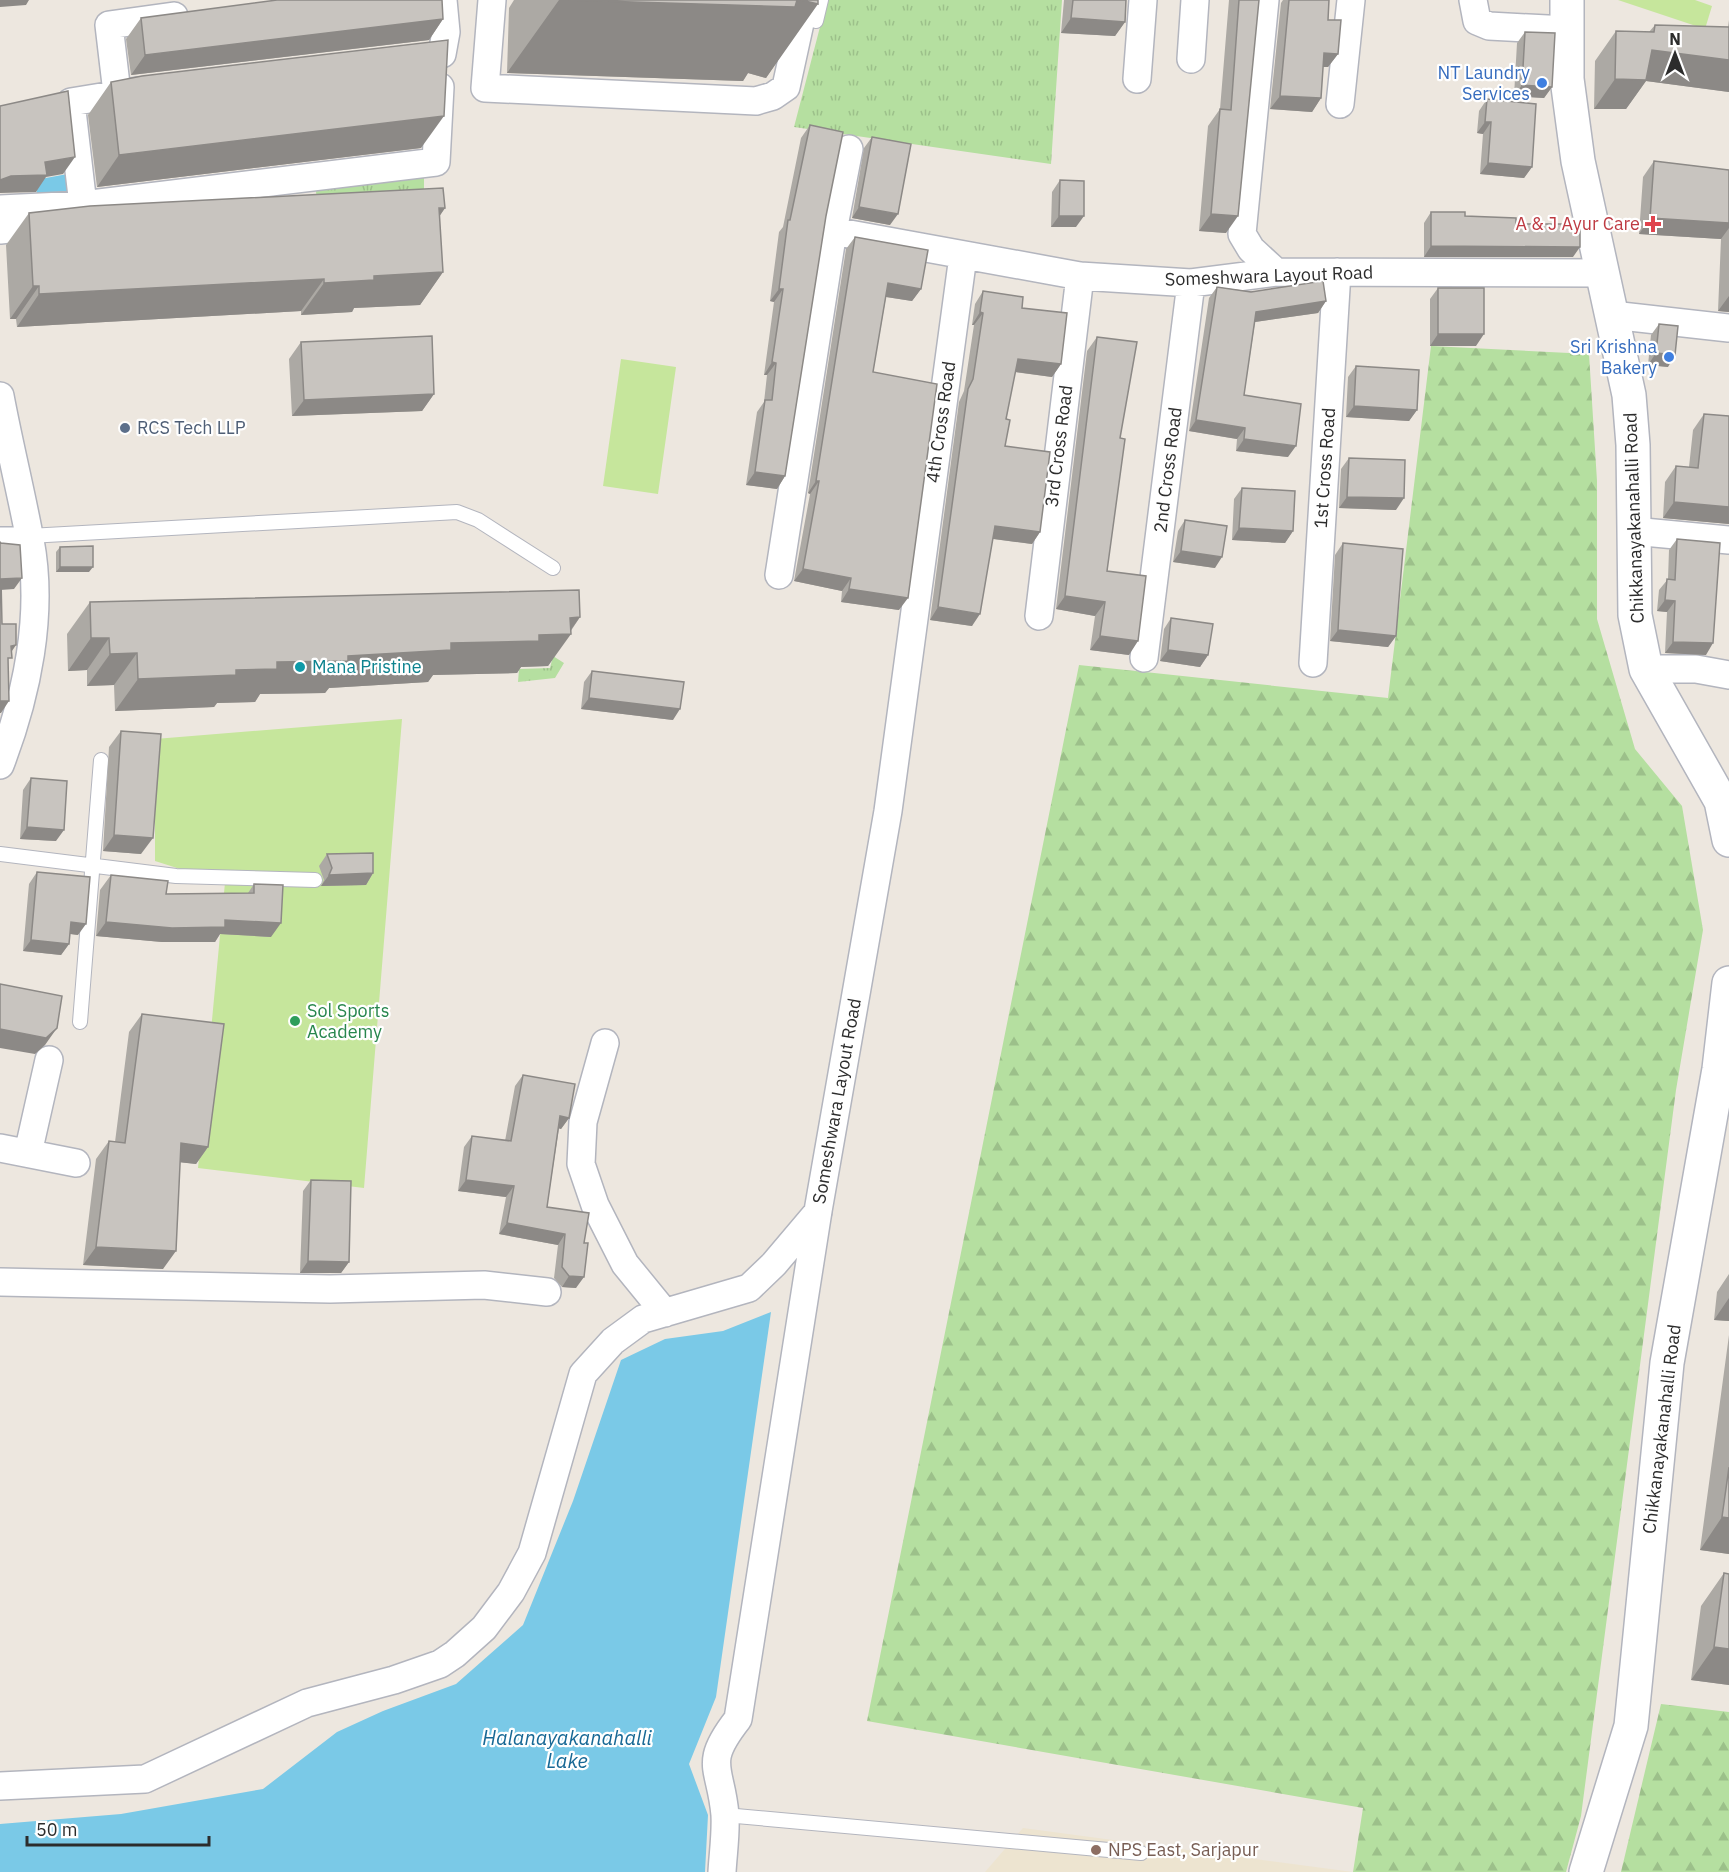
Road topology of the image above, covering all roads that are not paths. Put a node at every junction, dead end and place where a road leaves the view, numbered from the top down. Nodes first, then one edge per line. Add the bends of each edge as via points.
1 (443, 0) edge
2 (492, 0) edge
3 (821, 0) edge
4 (1143, 0) edge
5 (1195, 0) edge
6 (1264, 0) edge
7 (1351, 0) edge
8 (1473, 0) edge
9 (810, 11) edge
10 (203, 13) edge
11 (1567, 15) edge
12 (1191, 59) dead end
13 (1137, 79) dead end
14 (164, 88) edge
15 (117, 93) junction
16 (1340, 104) dead end
17 (849, 149) dead end
18 (0, 209) edge
19 (71, 211) junction
20 (169, 220) edge
21 (0, 230) edge
22 (833, 231) junction
23 (963, 256) junction
24 (1276, 272) junction
25 (1337, 272) junction
26 (1601, 273) junction
27 (1080, 276) junction
28 (1191, 283) junction
29 (1611, 315) junction
30 (1729, 328) edge
31 (0, 396) edge
32 (1633, 531) junction
33 (30, 538) junction
34 (1729, 540) edge
35 (0, 541) edge
36 (553, 568) dead end
37 (779, 575) dead end
38 (918, 589) joint
39 (1039, 616) dead end
40 (1144, 658) dead end
41 (1313, 663) dead end
42 (1646, 669) junction
43 (1729, 675) edge
44 (101, 760) dead end
45 (0, 765) edge
46 (1729, 840) edge
47 (0, 854) edge
48 (93, 868) junction
49 (315, 880) dead end
50 (1729, 983) edge
51 (80, 1022) dead end
52 (605, 1043) dead end
53 (49, 1060) dead end
54 (1724, 1070) edge
55 (0, 1148) edge
56 (28, 1153) junction
57 (76, 1163) dead end
58 (819, 1211) junction
59 (0, 1282) edge
60 (547, 1292) dead end
61 (665, 1313) junction
62 (0, 1786) edge
63 (725, 1815) junction
64 (1141, 1853) dead end
65 (722, 1872) edge
66 (1586, 1872) edge

1 - 19 street via 446,32 430,56 436,173
2 - 9 street via 485,88 756,101 786,87
3 - 9 lane
4 - 13 street
5 - 12 street
6 - 24 street via 1242,234 1251,249
7 - 16 street
8 - 11 street via 1477,21 1489,26
10 - 15 street via 109,25
11 - 26 main road, Chikkanayakanahalli Road via 1567,79 1578,161
14 - 15 street
15 - 19 street via 71,102
17 - 22 street
18 - 19 street
19 - 20 street
19 - 21 street
22 - 23 street, Someshwara Layout Road
22 - 37 street
23 - 27 street, Someshwara Layout Road
23 - 38 street, 4th Cross Road
24 - 25 street, Someshwara Layout Road
24 - 28 street, Someshwara Layout Road
25 - 26 street, Someshwara Layout Road
25 - 41 street, 1st Cross Road
26 - 29 main road, Chikkanayakanahalli Road
27 - 28 street, Someshwara Layout Road
27 - 39 street, 3rd Cross Road
28 - 40 street, 2nd Cross Road
29 - 30 street
29 - 32 main road, Chikkanayakanahalli Road via 1629,395
31 - 33 street
32 - 34 street
32 - 42 main road, Chikkanayakanahalli Road via 1635,615
33 - 35 street
33 - 36 lane via 458,512 478,520
33 - 45 street via 34,595 32,654
38 - 58 street, Someshwara Layout Road via 888,811
42 - 43 street via 1696,669
42 - 46 main road, Chikkanayakanahalli Road via 1721,801
44 - 48 lane
47 - 48 lane
48 - 49 lane via 176,876
48 - 51 lane
50 - 54 main road, Chikkanayakanahalli Road
52 - 61 street via 583,1122 581,1164 595,1205 625,1264
53 - 56 street
54 - 66 main road, Chikkanayakanahalli Road via 1667,1363 1631,1726
55 - 56 street
56 - 57 street
58 - 61 street, Someshwara Layout Road via 749,1288
58 - 63 street via 738,1719 723,1738 715,1758
59 - 60 street via 330,1289 484,1285
61 - 62 street, Someshwara Layout Road via 643,1319 613,1341 583,1374 532,1553 511,1592 484,1628 455,1654 440,1664 394,1680 307,1703 145,1779
63 - 64 lane
63 - 65 street

